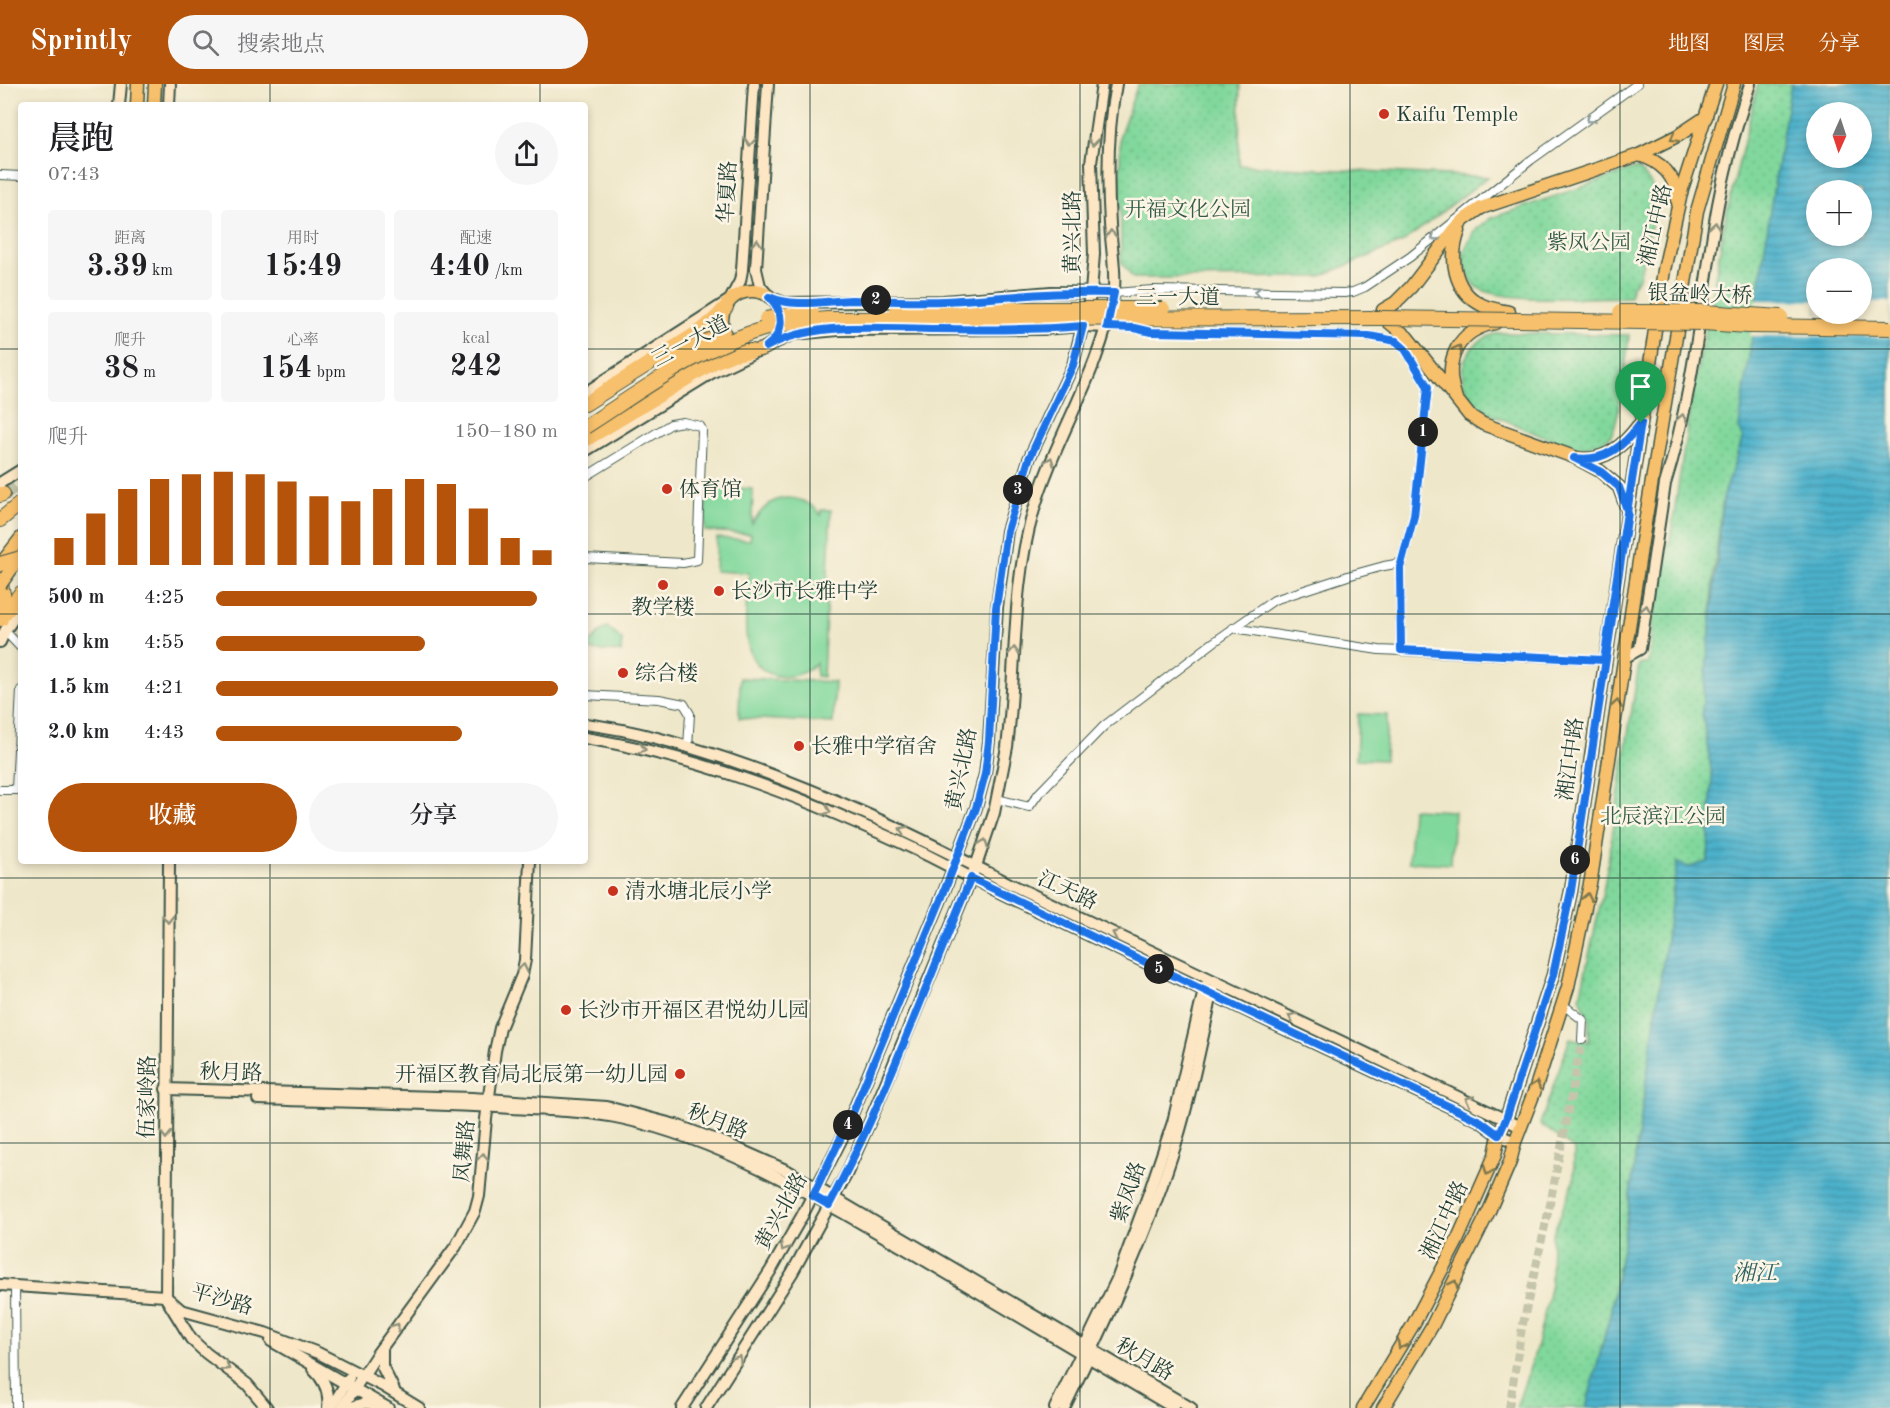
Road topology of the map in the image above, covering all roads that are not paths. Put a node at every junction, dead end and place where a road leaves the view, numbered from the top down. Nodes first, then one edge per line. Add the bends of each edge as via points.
1 (121, 84) edge
2 (138, 84) edge
3 (155, 84) edge
4 (170, 84) edge
5 (753, 84) edge
6 (768, 84) edge
7 (1102, 84) edge
8 (1116, 84) edge
9 (1637, 84) edge
10 (1716, 84) edge
11 (1734, 84) edge
12 (1750, 84) edge
13 (119, 102) edge
14 (137, 102) edge
15 (154, 102) edge
16 (169, 102) edge
17 (1707, 117) junction
18 (1639, 154) junction
19 (0, 175) edge
20 (18, 176) edge
21 (1677, 210) junction
22 (1465, 219) junction
23 (1091, 292) junction
24 (1114, 293) junction
25 (769, 297) junction
26 (728, 304) junction
27 (1384, 314) junction
28 (1509, 316) junction
29 (1890, 321) edge
30 (1083, 326) junction
31 (1107, 327) junction
32 (1890, 328) edge
33 (758, 349) junction
34 (588, 391) edge
35 (588, 402) edge
36 (1460, 404) junction
37 (588, 414) edge
38 (1641, 423) junction
39 (588, 425) edge
40 (588, 438) edge
41 (588, 449) edge
42 (1574, 458) junction
43 (1673, 459) junction
44 (18, 473) edge
45 (588, 475) edge
46 (1, 490) edge
47 (1650, 495) junction
48 (18, 502) edge
49 (18, 504) edge
50 (0, 509) edge
51 (1628, 513) junction
52 (0, 520) edge
53 (18, 542) edge
54 (18, 558) edge
55 (588, 558) edge
56 (18, 561) edge
57 (1401, 563) junction
58 (0, 565) edge
59 (0, 578) edge
60 (0, 585) edge
61 (18, 598) edge
62 (18, 609) edge
63 (2, 626) edge
64 (1233, 628) junction
65 (0, 642) edge
66 (18, 645) edge
67 (1401, 650) junction
68 (1624, 658) junction
69 (1604, 660) junction
70 (588, 695) edge
71 (588, 724) edge
72 (588, 739) edge
73 (688, 747) junction
74 (0, 790) edge
75 (18, 790) edge
76 (997, 799) junction
77 (958, 857) junction
78 (169, 864) edge
79 (530, 864) edge
80 (975, 867) junction
81 (953, 868) junction
82 (971, 878) junction
83 (1211, 979) junction
84 (1208, 992) junction
85 (1562, 1004) junction
86 (1582, 1040) tunnel mouth
87 (166, 1093) junction
88 (488, 1103) junction
89 (1506, 1119) junction
90 (1521, 1127) junction
91 (1499, 1135) junction
92 (1515, 1142) junction
93 (815, 1192) junction
94 (831, 1201) junction
95 (0, 1285) edge
96 (15, 1290) junction
97 (0, 1292) edge
98 (165, 1296) junction
99 (170, 1308) junction
100 (383, 1345) junction
101 (1087, 1352) junction
102 (302, 1359) junction
103 (358, 1373) junction
104 (350, 1386) junction
105 (400, 1396) junction
106 (16, 1408) edge
107 (267, 1408) edge
108 (330, 1408) edge
109 (342, 1408) edge
110 (347, 1408) edge
111 (387, 1408) edge
112 (419, 1408) edge
113 (682, 1408) edge
114 (706, 1408) edge
115 (1054, 1408) edge
116 (1064, 1408) edge
117 (1174, 1408) edge
118 (1191, 1408) edge
119 (1363, 1408) edge
120 (1383, 1408) edge

1 - 13 street
2 - 14 main road
3 - 15 main road
4 - 16 street
5 -> 26 street, 华夏路 via 742,270
25 -> 6 street, 华夏路 via 760,285 756,269
7 -> 23 street, 黄兴北路 via 1091,164
24 -> 8 street, 黄兴北路 via 1107,166
9 -> 24 street via 1531,160 1410,257 1359,290
10 - 17 main road, 湘江中路
11 - 47 main road, 湘江中路 via 1697,211
43 -> 12 street via 1716,219 1734,132
17 -> 18 main road
17 - 21 main road, 湘江中路
18 - 21 main road via 1659,163 1669,175 1677,195
18 - 22 main road via 1498,201
19 - 20 street
21 - 38 main road, 湘江中路
22 - 27 main road via 1411,287
22 - 28 main road via 1453,251 1456,276 1479,304
23 - 24 street
23 - 25 street via 943,301 795,303
23 - 30 street, 黄兴北路
24 - 31 street, 黄兴北路
25 - 26 main road via 745,292
25 - 33 main road via 781,319 778,335
26 - 33 main road via 722,321 726,336 736,347
26 - 34 street
26 - 35 highway via 702,330
27 - 28 highway, 三一大道, bridge
27 - 36 main road
27 - 37 highway, 三一大道, bridge via 1030,308 800,312 752,323 701,344
27 - 39 highway, 三一大道, bridge via 805,321 768,328 713,348
28 - 29 highway, 银盆岭大桥, bridge via 1704,312
28 - 32 highway, 银盆岭大桥, bridge
36 -> 28 main road, bridge via 1450,375 1459,344 1474,328
30 - 31 street
30 - 33 street via 838,330 794,334
30 - 77 street, 黄兴北路 via 1073,365 1029,459 1007,531 998,590 985,774
31 - 57 street via 1396,341 1428,387 1414,516
76 -> 31 street, 黄兴北路 via 1010,720 1018,595 1027,535 1051,458 1094,366
33 - 40 highway via 714,362
33 - 41 street via 713,372
36 - 42 main road via 1483,424
38 - 42 main road via 1614,451 1594,459
38 - 51 main road, 湘江中路
42 - 51 main road via 1600,471 1619,487
43 - 47 street
68 -> 43 street via 1640,649 1665,484
44 - 46 street
45 - 55 street via 671,424 683,422 702,430 697,560 682,563
47 - 68 main road, 湘江中路
48 - 50 highway
49 - 52 highway
51 - 69 main road, 湘江中路
53 - 58 main road
54 - 58 highway, bridge
56 - 60 main road, bridge
57 - 64 street via 1274,600
57 - 67 street
59 - 63 highway via 4,599
61 - 63 highway
62 - 63 street
63 - 65 street
63 - 66 street
64 - 67 street
64 - 76 street via 1104,726 1029,807
67 - 69 street
85 -> 68 main road, 湘江中路 via 1591,879
69 - 89 main road, 湘江中路 via 1571,891 1553,975
70 - 73 street via 684,704 690,714
71 - 73 street, 江天路
72 -> 81 street, 江天路 via 658,753 742,778 876,831
77 -> 73 street, 江天路 via 819,794
74 - 75 street
80 -> 76 street, 黄兴北路
77 - 80 street, 江天路
77 - 81 street, 黄兴北路
78 -> 87 street, 伍家岭路
88 -> 79 street, 凤舞路 via 500,1028 525,960
80 - 82 street, 黄兴北路
83 -> 80 street, 江天路
81 - 82 street, 江天路
81 - 93 street, 黄兴北路 via 854,1110
82 - 84 street, 江天路
82 - 94 street, 黄兴北路 via 871,1119
83 - 84 street, 紫凤路
89 -> 83 street, 江天路
84 - 91 street, 江天路 via 1480,1121
84 - 101 street, 紫凤路 via 1173,1122
85 - 86 street via 1583,1020
90 -> 85 main road, 湘江中路
87 - 88 street, 秋月路
87 -> 98 street, 伍家岭路
88 - 93 street, 秋月路 via 584,1105 629,1112 727,1144 788,1171
100 -> 88 street, 凤舞路 via 456,1246 475,1211
89 - 90 street, 江天路
89 - 91 main road, 湘江中路
90 - 92 main road, 湘江中路
91 - 92 street, 江天路
91 -> 119 main road, 湘江中路 via 1495,1155 1456,1243
120 -> 92 main road, 湘江中路 via 1474,1245
93 - 94 street, 秋月路
93 -> 113 street, 黄兴北路 via 771,1270
94 - 101 street, 秋月路
114 -> 94 street, 黄兴北路 via 785,1283
95 - 96 street, 平沙路
96 - 97 street, 平沙路
96 - 98 street, 平沙路
96 - 99 street, 平沙路 via 146,1300
96 - 106 street
98 - 99 street, 伍家岭路
98 - 103 street, 平沙路 via 181,1310 274,1336
99 - 102 street, 平沙路 via 184,1316 264,1338
99 -> 107 street, 伍家岭路 via 191,1340 247,1384
100 - 103 street, 凤舞路
100 - 105 street via 382,1366
101 - 115 street, 紫凤路
101 - 116 street, 紫凤路
101 - 117 street, 秋月路
101 - 118 street, 秋月路
102 - 104 street, 平沙路
102 - 108 street via 326,1384
103 - 104 street, 凤舞路
103 - 105 street, 平沙路
104 - 108 street, 凤舞路
104 - 109 street, 凤舞路
104 - 111 street, 平沙路
105 - 112 street, 平沙路
110 - 111 street via 366,1403

